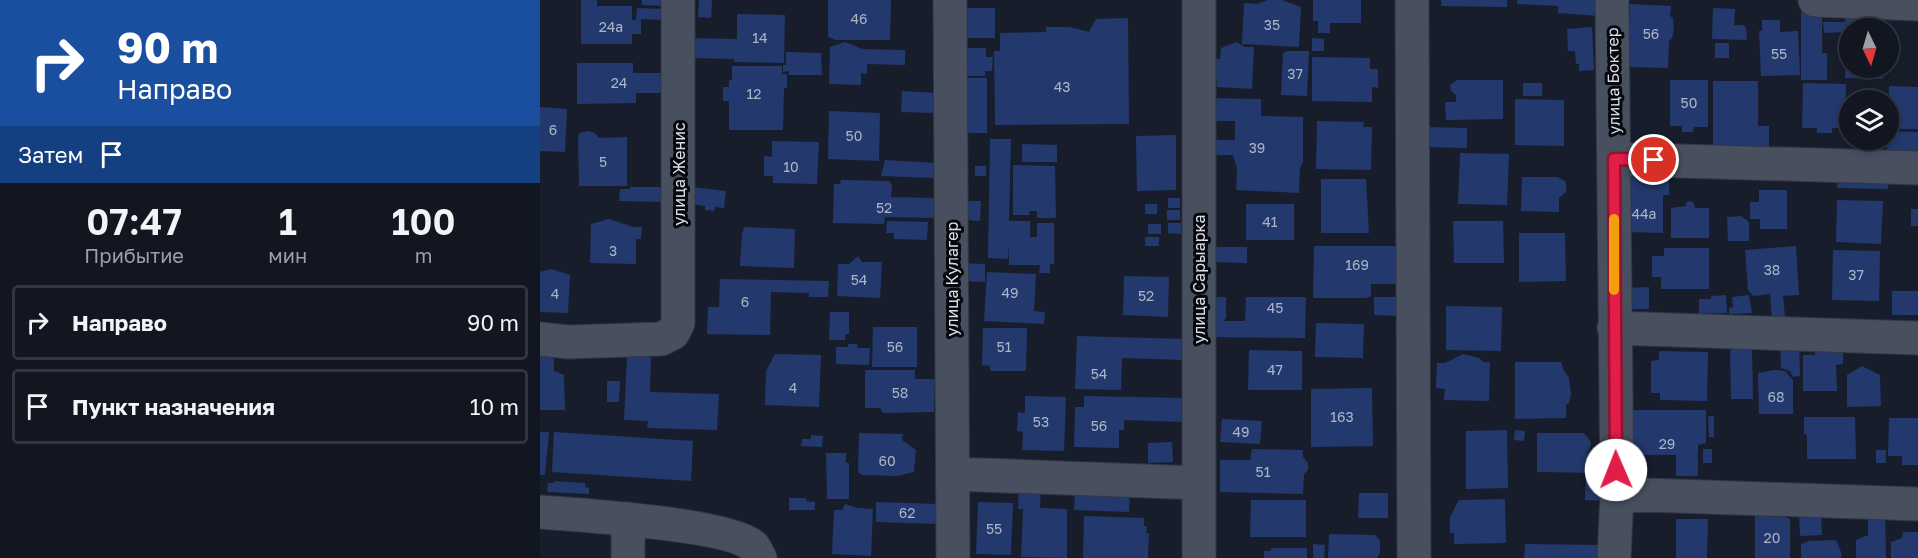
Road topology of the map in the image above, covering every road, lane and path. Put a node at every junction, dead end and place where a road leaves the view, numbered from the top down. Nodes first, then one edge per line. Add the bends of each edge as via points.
1 (678, 0) edge
2 (950, 0) edge
3 (972, 0) edge
4 (1199, 0) edge
5 (1412, 0) edge
6 (1612, 0) edge
7 (1815, 0) edge
8 (1918, 4) edge
9 (1614, 159) junction
10 (1918, 168) edge
11 (1614, 328) junction
12 (1918, 338) edge
13 (540, 339) edge
14 (953, 474) junction
15 (1199, 483) junction
16 (1617, 494) junction
17 (1918, 504) edge
18 (540, 512) edge
19 (628, 519) junction
20 (628, 558) edge
21 (760, 558) edge
22 (953, 558) edge
23 (1199, 558) edge
24 (1414, 558) edge
25 (1614, 558) edge

1 - 13 street, улица Женис via 678,323 673,333 661,339
2 - 3 street
2 - 14 street, улица Кулагер
4 - 15 street, улица Сарыарка
5 - 24 street
6 - 9 street, улица Боктер
7 - 8 street
9 - 10 street
9 - 11 street, улица Боктер
11 - 12 street
11 - 16 street, улица Боктер
14 - 15 street
14 - 22 street, улица Кулагер
15 - 23 street, улица Сарыарка
16 - 17 street
16 - 25 street, улица Боктер
18 - 19 street
19 - 20 street
19 - 21 street via 727,534 752,546

